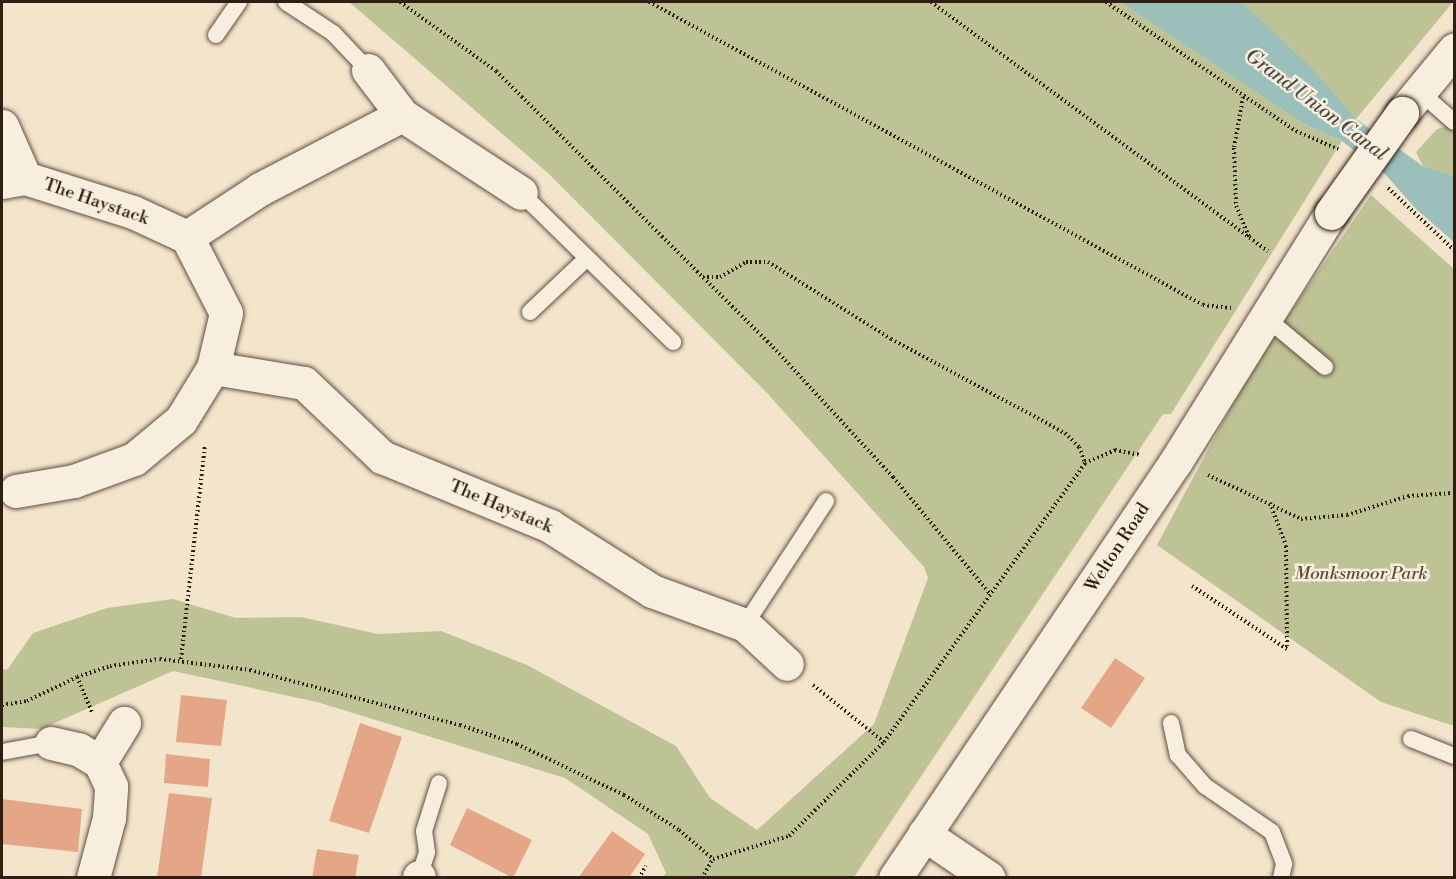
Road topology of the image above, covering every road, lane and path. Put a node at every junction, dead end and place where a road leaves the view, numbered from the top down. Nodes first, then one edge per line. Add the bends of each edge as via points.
1 (239, 2) edge
2 (286, 2) edge
3 (400, 2) edge
4 (649, 2) edge
5 (931, 2) edge
6 (1106, 2) edge
7 (216, 35) dead end
8 (1455, 50) edge
9 (368, 70) joint
10 (1243, 97) junction
11 (1412, 102) junction
12 (402, 115) junction
13 (1455, 122) edge
14 (2, 126) edge
15 (1342, 151) dead end
16 (13, 180) edge
17 (1380, 180) dead end
18 (522, 193) joint
19 (188, 237) junction
20 (1250, 238) junction
21 (1455, 250) edge
22 (586, 259) junction
23 (1294, 269) junction
24 (703, 277) junction
25 (530, 312) dead end
26 (1267, 314) junction
27 (673, 342) dead end
28 (1325, 367) dead end
29 (213, 368) junction
30 (205, 444) dead end
31 (1176, 461) junction
32 (1085, 464) junction
33 (16, 491) dead end
34 (1455, 493) edge
35 (826, 501) dead end
36 (1269, 502) junction
37 (1192, 586) dead end
38 (990, 594) junction
39 (744, 625) junction
40 (181, 659) junction
41 (787, 663) joint
42 (2, 705) edge
43 (124, 723) dead end
44 (1171, 723) dead end
45 (1411, 739) dead end
46 (884, 742) junction
47 (51, 743) joint
48 (2, 752) edge
49 (1455, 756) edge
50 (100, 762) junction
51 (439, 783) dead end
52 (924, 834) junction
53 (713, 860) junction
54 (646, 866) dead end
55 (419, 877) edge
56 (93, 878) edge
57 (639, 878) edge
58 (702, 878) edge
59 (895, 878) edge
60 (988, 878) edge
61 (1281, 878) edge

1 - 7 lane
2 - 9 lane via 333,33
3 - 24 path via 496,71
4 - 26 path via 1203,305
5 - 20 path
6 - 10 path
8 - 11 street, Welton Road
9 - 12 street
10 - 15 path via 1296,131
10 - 20 path via 1234,148 1236,206
11 - 13 lane
11 - 23 street, Welton Road, bridge
12 - 18 street
12 - 19 street via 260,189
14 - 16 street
16 - 19 street, The Haystack via 133,212
17 - 21 path
18 - 22 lane
19 - 29 street via 226,313
20 - 23 path
22 - 25 lane
22 - 27 lane
23 - 26 street, Welton Road
24 - 32 path via 720,277 746,261 768,262 891,339 1065,433 1079,447
24 - 38 path via 892,477
26 - 28 lane
26 - 31 street, Welton Road
29 - 33 street via 181,420 134,459 74,481
29 - 39 street, The Haystack via 304,383 382,457 550,526 652,591
30 - 40 path
31 - 32 path via 1114,450
31 - 36 path
31 - 52 street, Welton Road
32 - 38 path
34 - 36 path via 1408,496 1347,515 1301,519
35 - 39 lane
36 - 37 path via 1286,546 1287,649
38 - 46 path
39 - 41 street, The Haystack
40 - 42 path via 110,666 27,701
40 - 53 path via 250,670 449,722 517,744 624,795 679,830
41 - 46 path
43 - 50 street
44 - 61 lane via 1178,755 1205,786 1272,832 1284,864
45 - 49 lane
46 - 53 path via 789,836
47 - 48 lane
47 - 50 street via 78,749
50 - 56 street via 111,786 109,818
51 - 55 lane via 424,831 427,852
52 - 59 street, Welton Road
52 - 60 street
53 - 58 path
54 - 57 path

